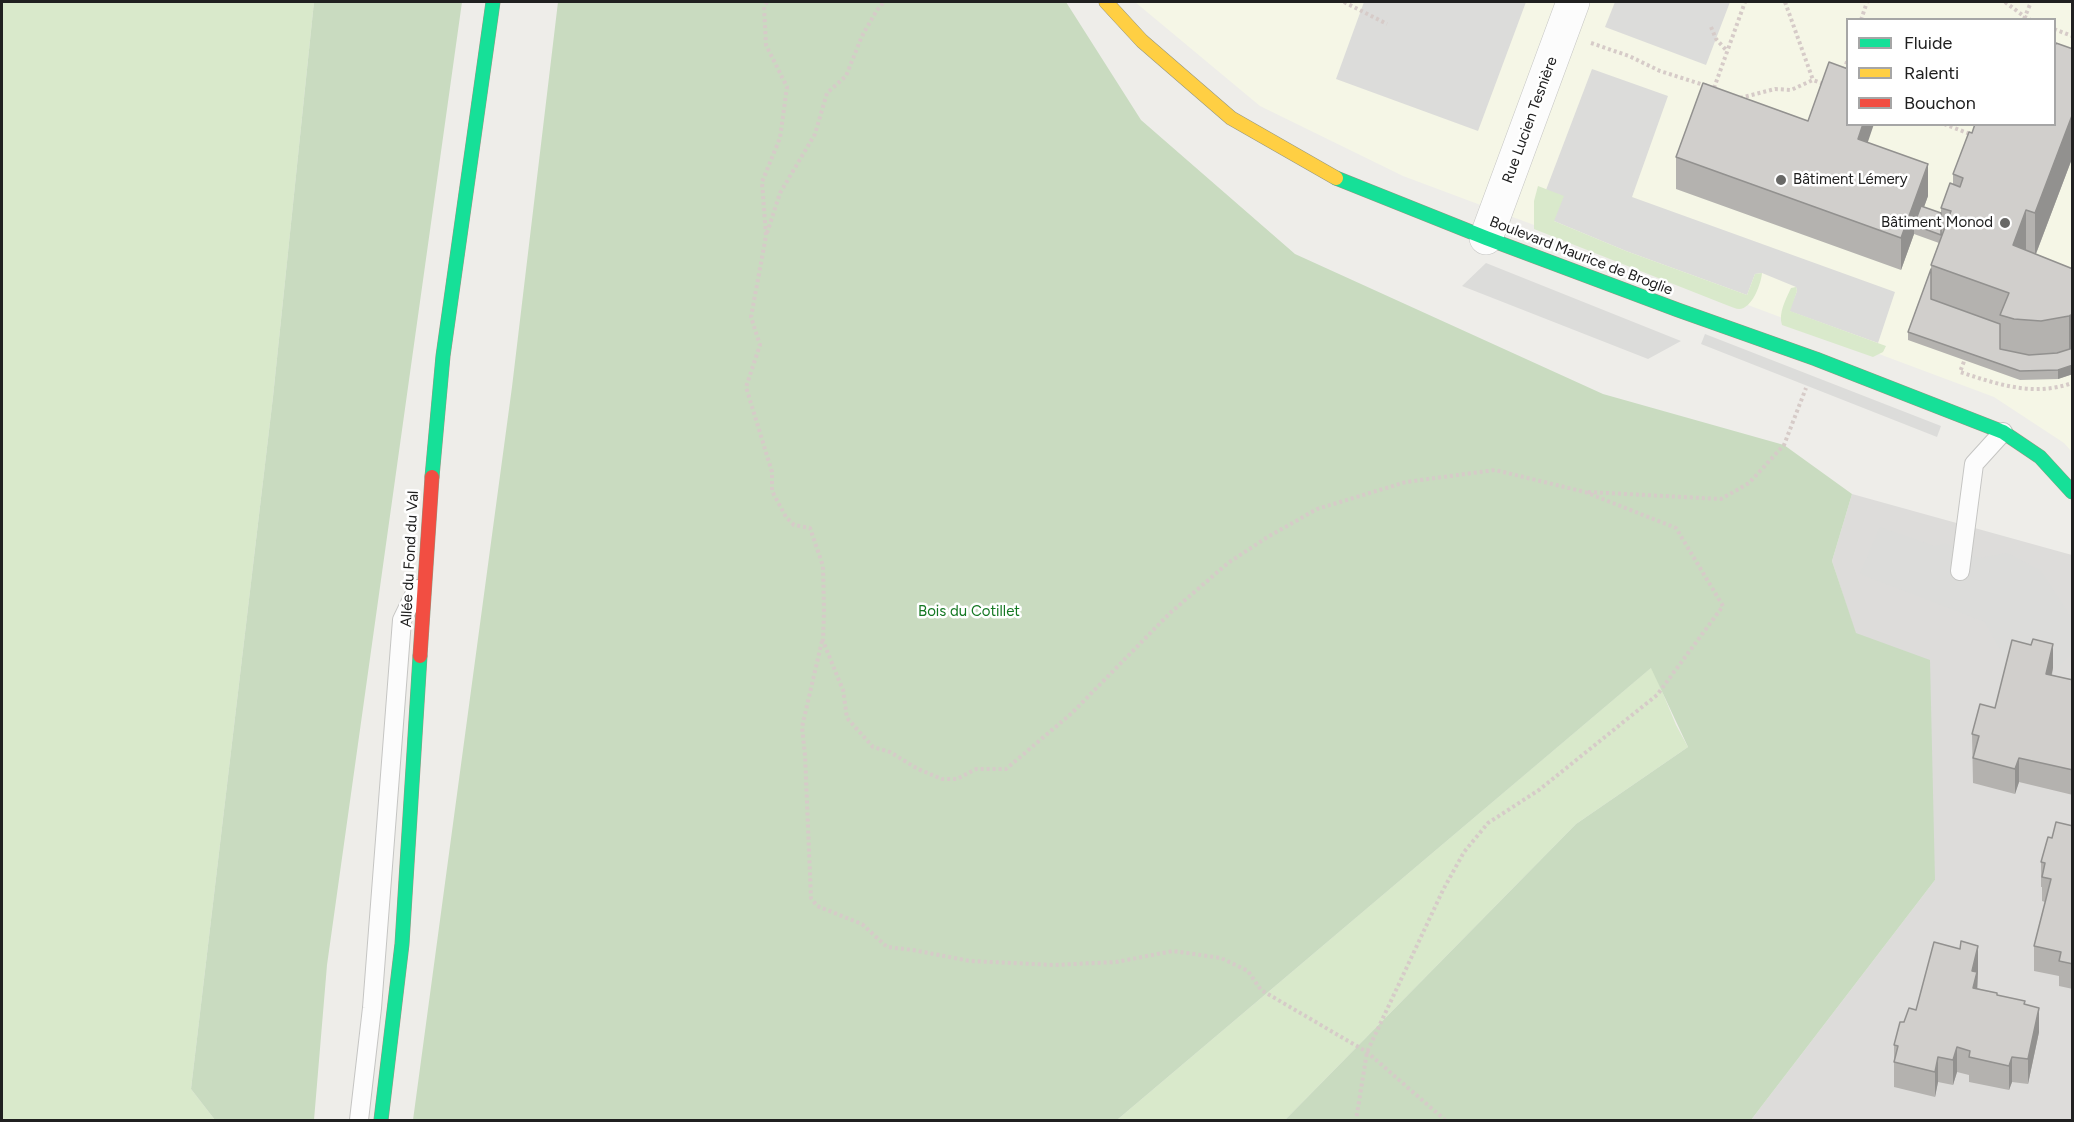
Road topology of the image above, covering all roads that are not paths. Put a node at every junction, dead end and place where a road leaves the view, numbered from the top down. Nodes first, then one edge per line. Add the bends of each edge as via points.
1 (494, 2) edge
2 (1106, 2) edge
3 (1573, 2) edge
4 (1486, 238) junction
5 (2003, 432) junction
6 (2073, 492) edge
7 (427, 568) junction
8 (1960, 571) dead end
9 (359, 1120) edge
10 (381, 1120) edge

1 - 7 street, Allée du Fond du Val via 443,356
2 - 4 street, Boulevard Maurice de Broglie via 1157,56 1231,118 1327,174
3 - 4 street, Rue Lucien Tesnière
4 - 5 street, Boulevard Maurice de Broglie
5 - 6 street, Boulevard Maurice de Broglie via 2040,457
5 - 8 lane via 1974,464
7 - 9 lane via 402,620 372,1008
7 - 10 street, Allée du Fond du Val via 402,944

